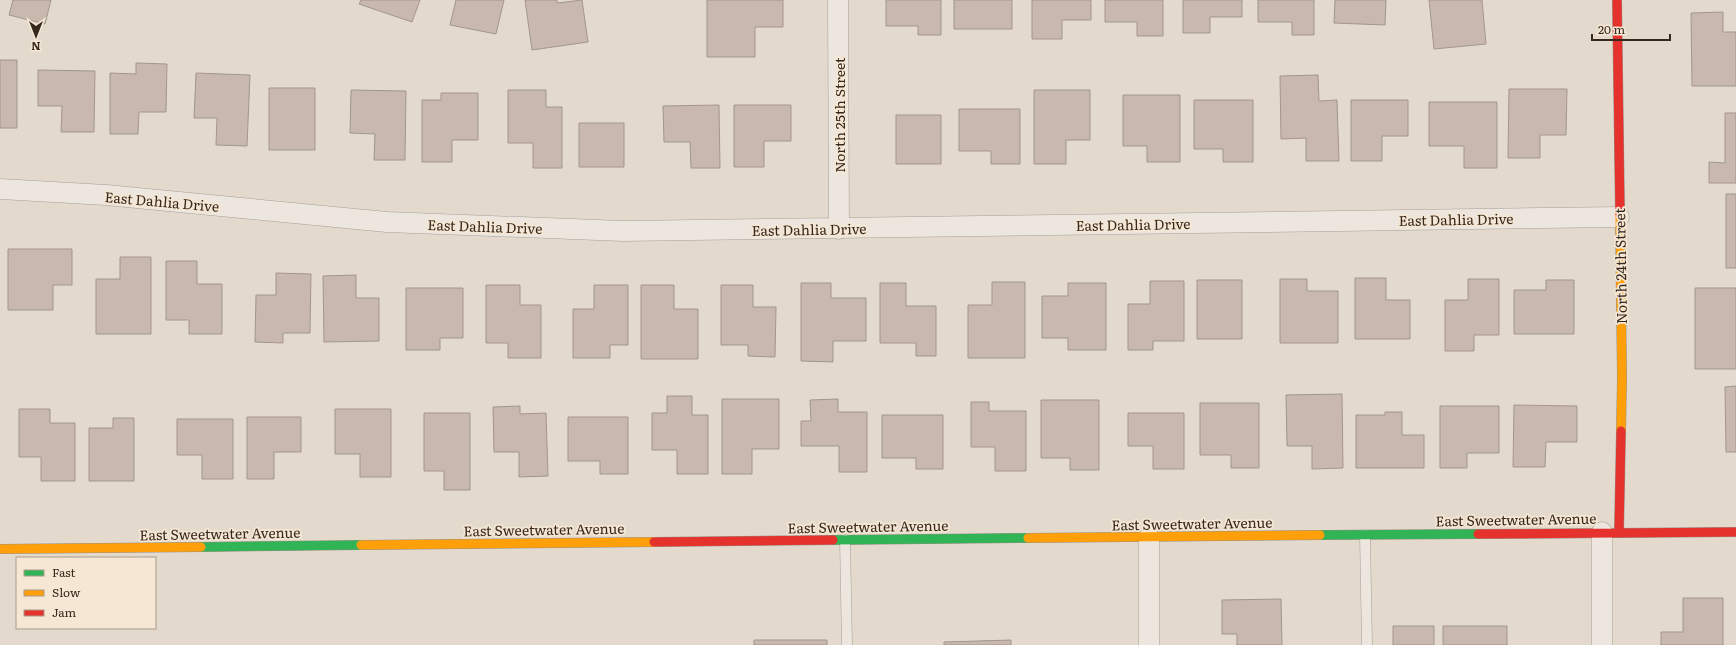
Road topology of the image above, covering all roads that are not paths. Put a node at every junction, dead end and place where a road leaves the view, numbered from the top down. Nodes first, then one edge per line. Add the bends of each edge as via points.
1 (838, 0) edge
2 (1617, 0) edge
3 (0, 189) edge
4 (1619, 217) junction
5 (839, 229) junction
6 (1611, 532) junction
7 (1736, 532) edge
8 (1365, 535) junction
9 (1149, 537) junction
10 (844, 540) junction
11 (0, 549) edge
12 (847, 645) edge
13 (1149, 645) edge
14 (1367, 645) edge
15 (1602, 645) edge

1 - 5 street, North 25th Street
2 - 4 street, North 24th Street
3 - 5 street, East Dahlia Drive via 106,195 387,222 623,231
4 - 5 street, East Dahlia Drive
4 - 6 street, North 24th Street via 1622,378
6 - 7 street, East Sweetwater Avenue
6 - 8 street, East Sweetwater Avenue
6 - 15 street, North 24th Street
8 - 9 street, East Sweetwater Avenue
8 - 14 lane
9 - 10 street, East Sweetwater Avenue
9 - 13 street
10 - 11 street, East Sweetwater Avenue
10 - 12 lane

